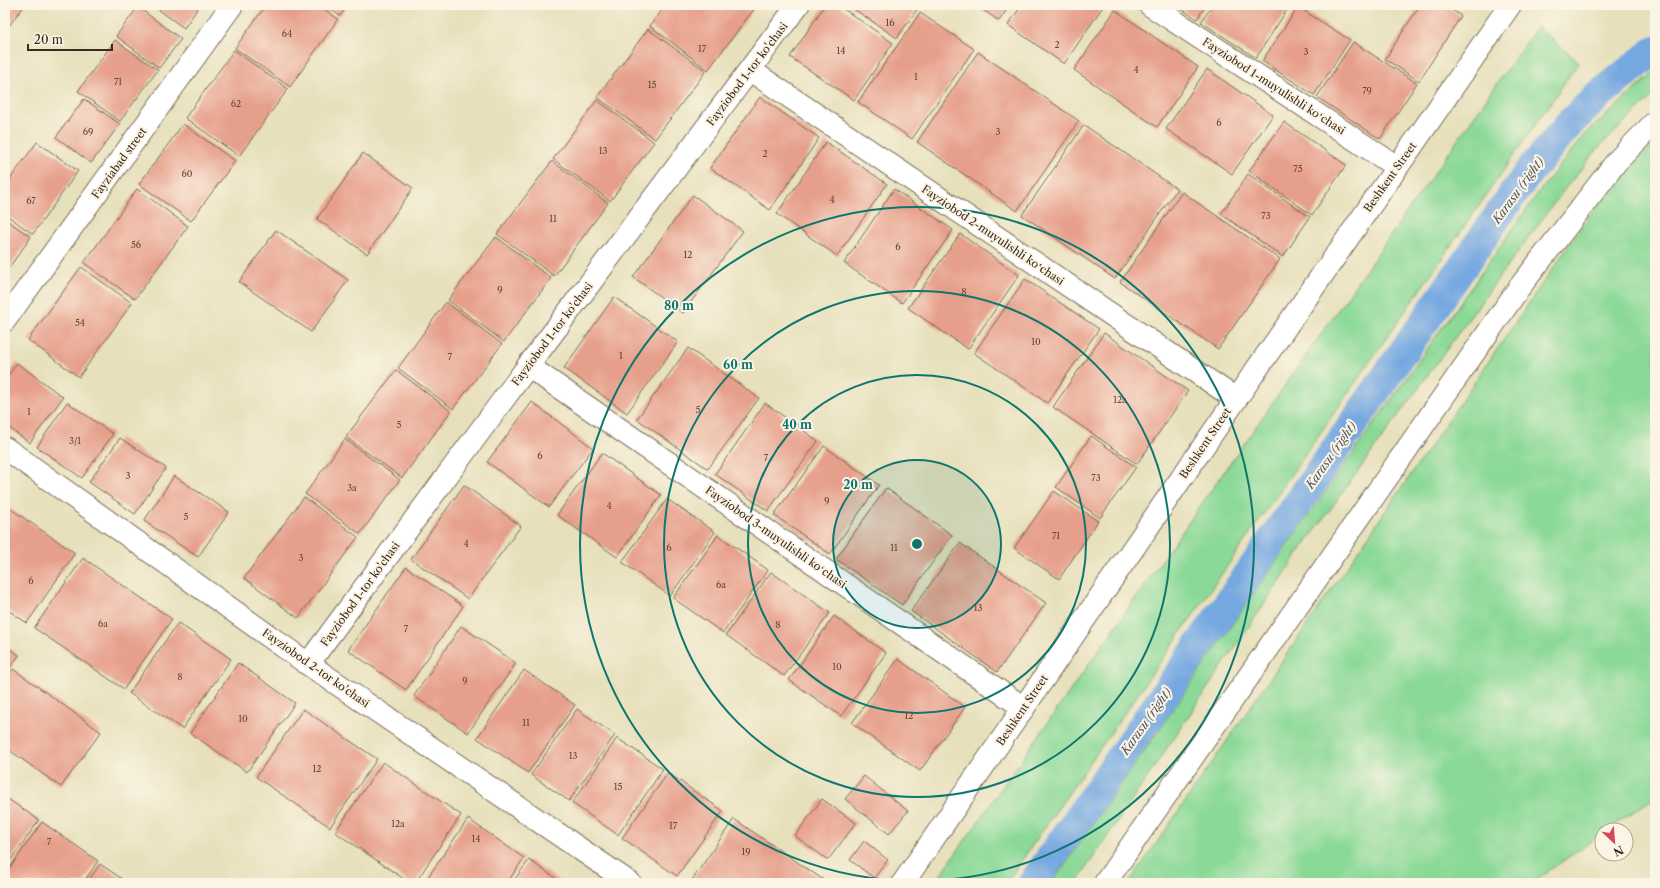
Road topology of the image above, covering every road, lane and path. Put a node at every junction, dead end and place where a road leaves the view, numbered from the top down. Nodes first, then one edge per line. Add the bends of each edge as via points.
1 (232, 5) edge
2 (798, 5) edge
3 (1150, 5) edge
4 (1510, 5) edge
5 (750, 70) junction
6 (1655, 122) edge
7 (1397, 167) junction
8 (5, 320) edge
9 (528, 366) junction
10 (1236, 399) junction
11 (5, 448) edge
12 (308, 664) junction
13 (1024, 708) junction
14 (630, 883) edge
15 (903, 883) edge
16 (1105, 883) edge

1 - 8 street, Fayziabad street
2 - 5 street, Fayziobod 1-tor ko'chasi
3 - 7 street, Fayziobod 1-muyulishli koʻchasi
4 - 7 street, Beshkent Street
5 - 9 street, Fayziobod 1-tor ko'chasi
5 - 10 street, Fayziobod 2-muyulishli koʻchasi
6 - 16 street via 1617,161 1519,288
7 - 10 street, Beshkent Street
9 - 12 street, Fayziobod 1-tor ko'chasi
9 - 13 street, Fayziobod 3-muyulishli koʻchasi
10 - 13 street, Beshkent Street
11 - 12 street, Fayziobod 2-tor ko'chasi
12 - 14 street, Fayziobod 2-tor ko'chasi
13 - 15 street, Beshkent Street

